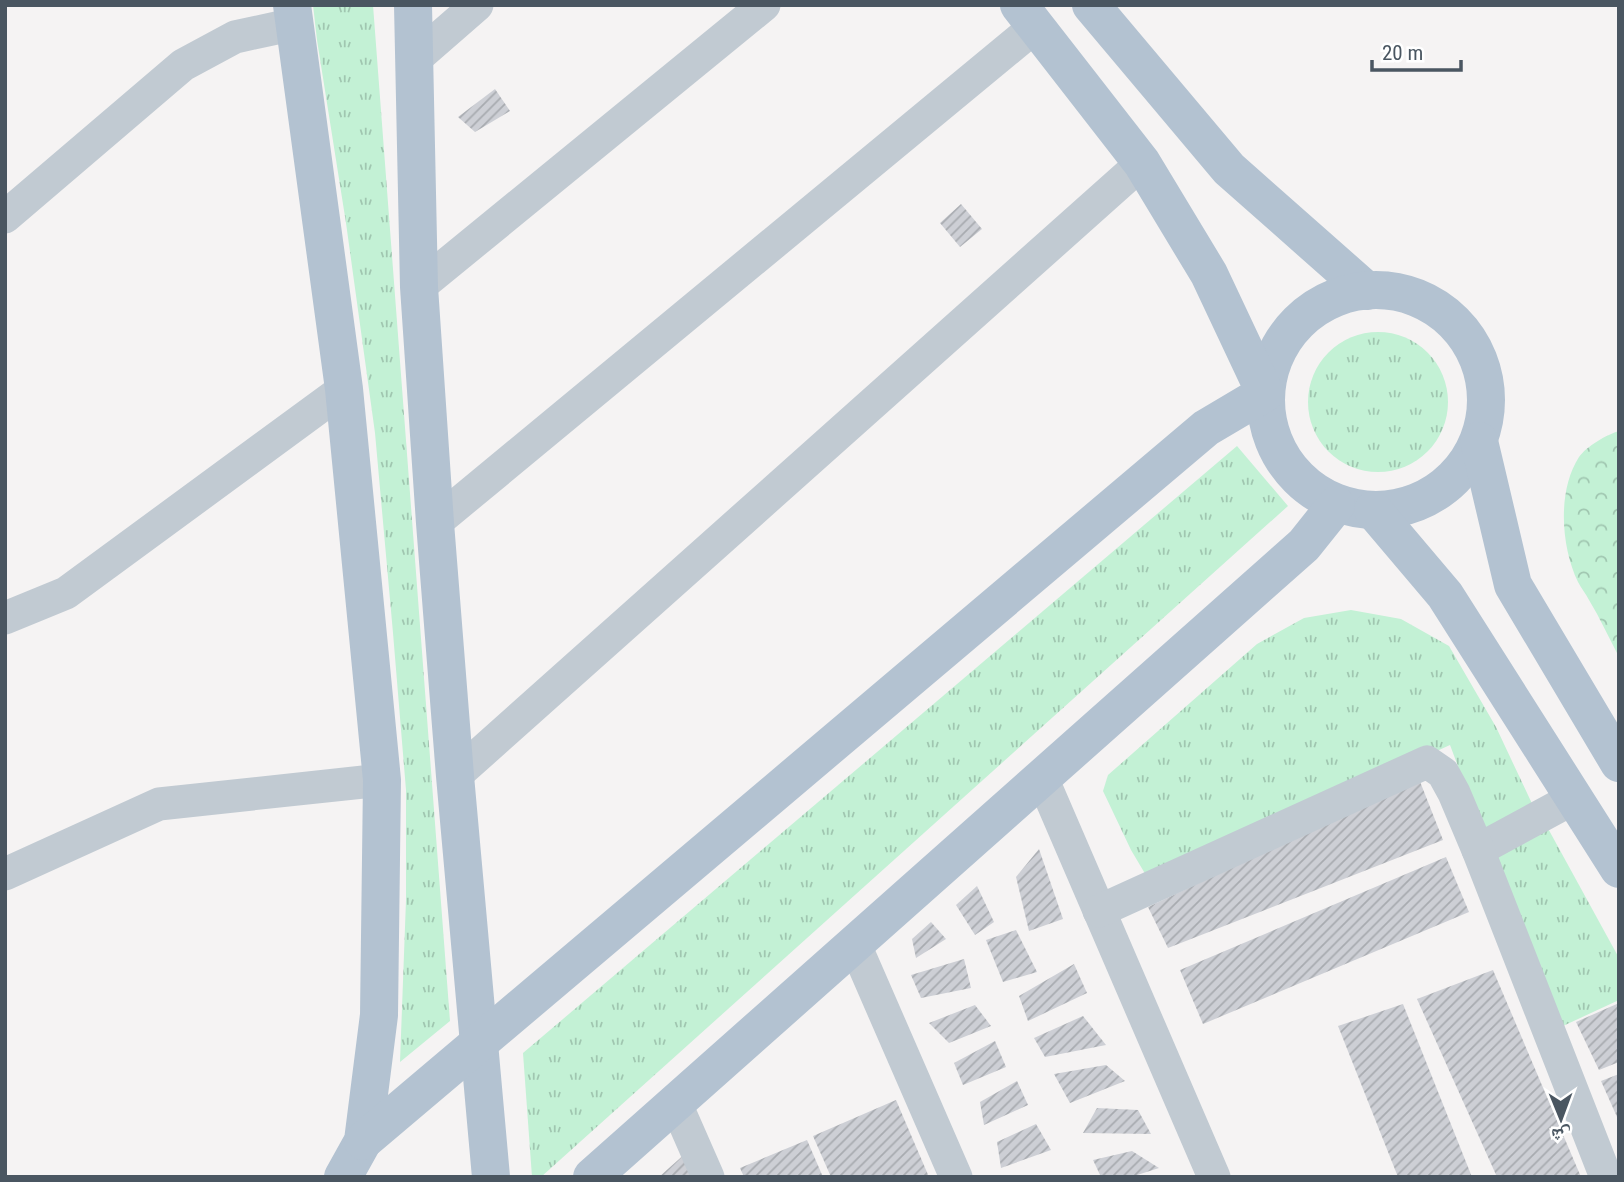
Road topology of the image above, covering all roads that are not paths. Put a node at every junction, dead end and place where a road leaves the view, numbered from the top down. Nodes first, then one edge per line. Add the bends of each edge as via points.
1 (413, 5) edge
2 (477, 5) edge
3 (764, 5) edge
4 (1091, 5) edge
5 (292, 11) edge
6 (1027, 15) edge
7 (415, 59) junction
8 (1142, 163) junction
9 (5, 217) edge
10 (419, 287) junction
11 (1367, 291) junction
12 (344, 389) junction
13 (1265, 393) junction
14 (1479, 441) junction
15 (1354, 508) junction
16 (435, 523) junction
17 (5, 618) edge
18 (1619, 763) edge
19 (455, 776) junction
20 (1042, 778) junction
21 (382, 780) junction
22 (1574, 798) junction
23 (1478, 850) junction
24 (1619, 869) edge
25 (5, 874) edge
26 (1099, 911) junction
27 (855, 945) junction
28 (479, 1042) junction
29 (676, 1104) junction
30 (363, 1141) junction
31 (343, 1177) edge
32 (491, 1177) edge
33 (592, 1177) edge
34 (708, 1177) edge
35 (956, 1177) edge
36 (1214, 1177) edge
37 (1606, 1177) edge

1 - 7 main road
2 - 7 street
3 - 10 street
4 - 11 main road via 1229,169
5 - 9 street via 184,65
5 - 12 main road
6 - 8 main road
6 - 16 street
7 - 10 main road
8 - 13 main road via 1209,274
8 - 19 street
10 - 16 main road
11 - 13 main road via 1317,306 1291,329 1273,359
11 - 14 main road via 1384,289 1418,297 1448,314 1471,341 1484,373 1487,407
12 - 17 street via 66,593
12 - 21 main road
13 - 15 main road via 1269,428 1283,459 1305,484
13 - 28 main road via 1206,428
14 - 15 main road via 1462,470 1437,492 1406,506
14 - 18 main road via 1513,586
15 - 20 main road via 1304,545
15 - 22 main road via 1445,594
16 - 19 main road
19 - 28 main road
20 - 26 street
20 - 27 main road
21 - 25 street via 159,804
21 - 30 main road via 379,1014
22 - 23 street
22 - 24 main road
23 - 26 street via 1443,773 1427,762
23 - 37 street
26 - 36 street
27 - 29 main road
27 - 35 street
28 - 30 main road
28 - 32 main road
29 - 33 main road
29 - 34 street
30 - 31 main road

